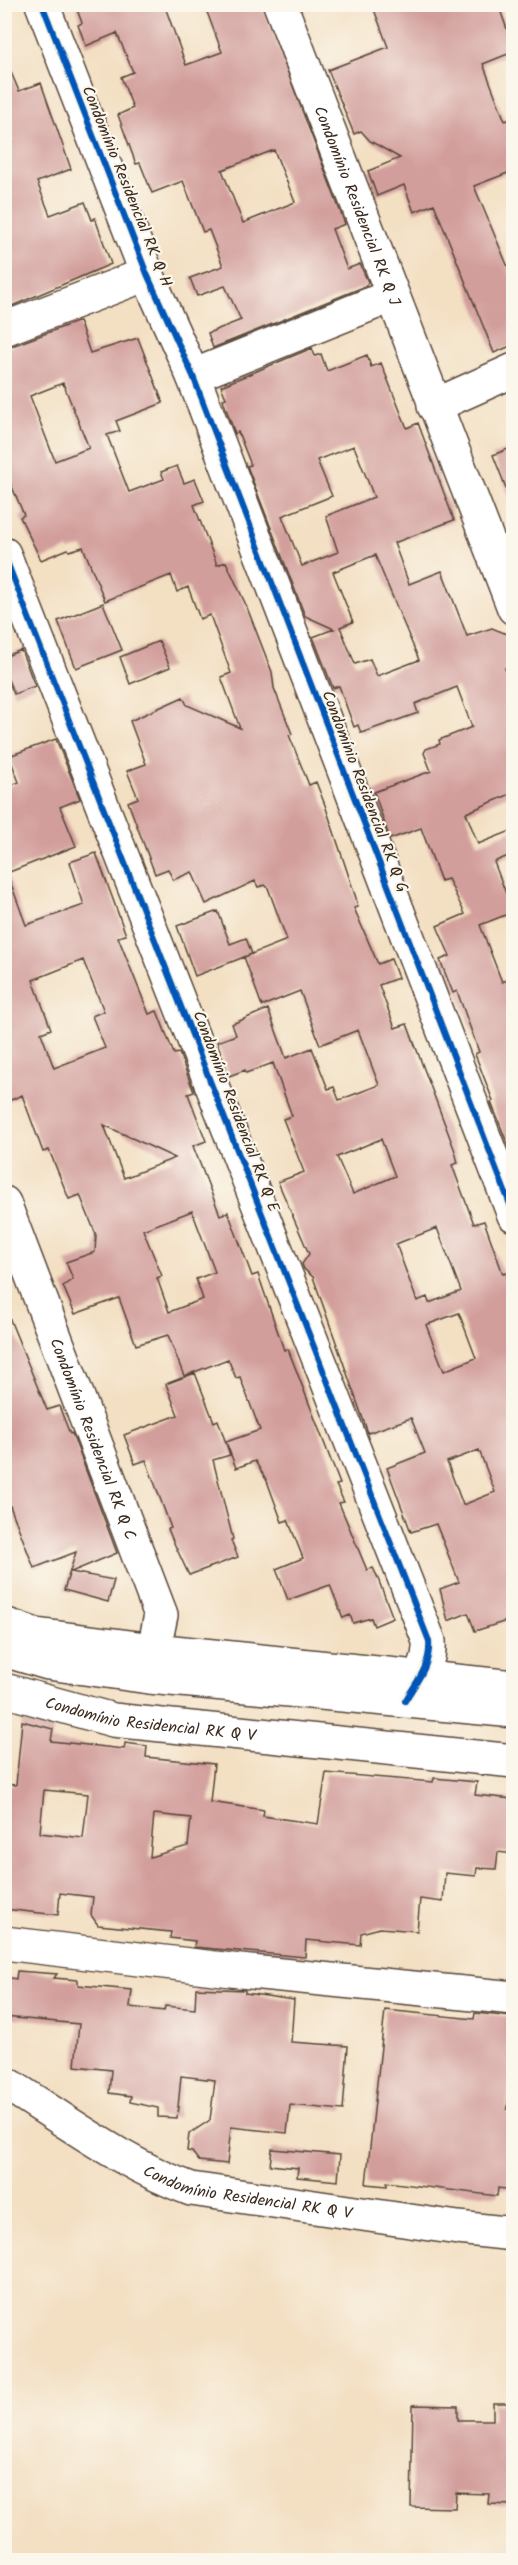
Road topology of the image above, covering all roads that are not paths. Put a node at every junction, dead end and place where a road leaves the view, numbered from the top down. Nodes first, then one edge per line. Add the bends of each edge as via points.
1 (42, 4) edge
2 (280, 4) edge
3 (147, 274) junction
4 (391, 296) junction
5 (4, 329) edge
6 (513, 370) edge
7 (193, 376) junction
8 (434, 406) junction
9 (4, 555) edge
10 (513, 608) edge
11 (4, 1203) edge
12 (513, 1215) edge
13 (4, 1624) edge
14 (4, 1650) edge
15 (151, 1664) junction
16 (513, 1687) edge
17 (412, 1689) junction
18 (4, 1690) edge
19 (513, 1711) edge
20 (513, 1761) edge
21 (4, 1942) edge
22 (513, 1998) edge
23 (4, 2082) edge
24 (513, 2234) edge

1 - 3 street, Condomínio Residencial RK Q H
2 - 4 street, Condomínio Residencial RK Q J
3 - 5 street
3 - 7 street, Condomínio Residencial RK Q H
4 - 7 street
4 - 8 street, Condomínio Residencial RK Q J
6 - 8 street
7 - 12 street, Condomínio Residencial RK Q G
8 - 10 street, Condomínio Residencial RK Q J
9 - 17 street, Condomínio Residencial RK Q E via 429,1641 427,1667
11 - 15 street, Condomínio Residencial RK Q C via 161,1615
13 - 15 street
14 - 15 street via 48,1663
15 - 17 street
16 - 17 street
17 - 19 street
18 - 20 street, Condomínio Residencial RK Q V via 113,1720
21 - 22 street via 240,1971
23 - 24 street, Condomínio Residencial RK Q V via 125,2157 191,2189

